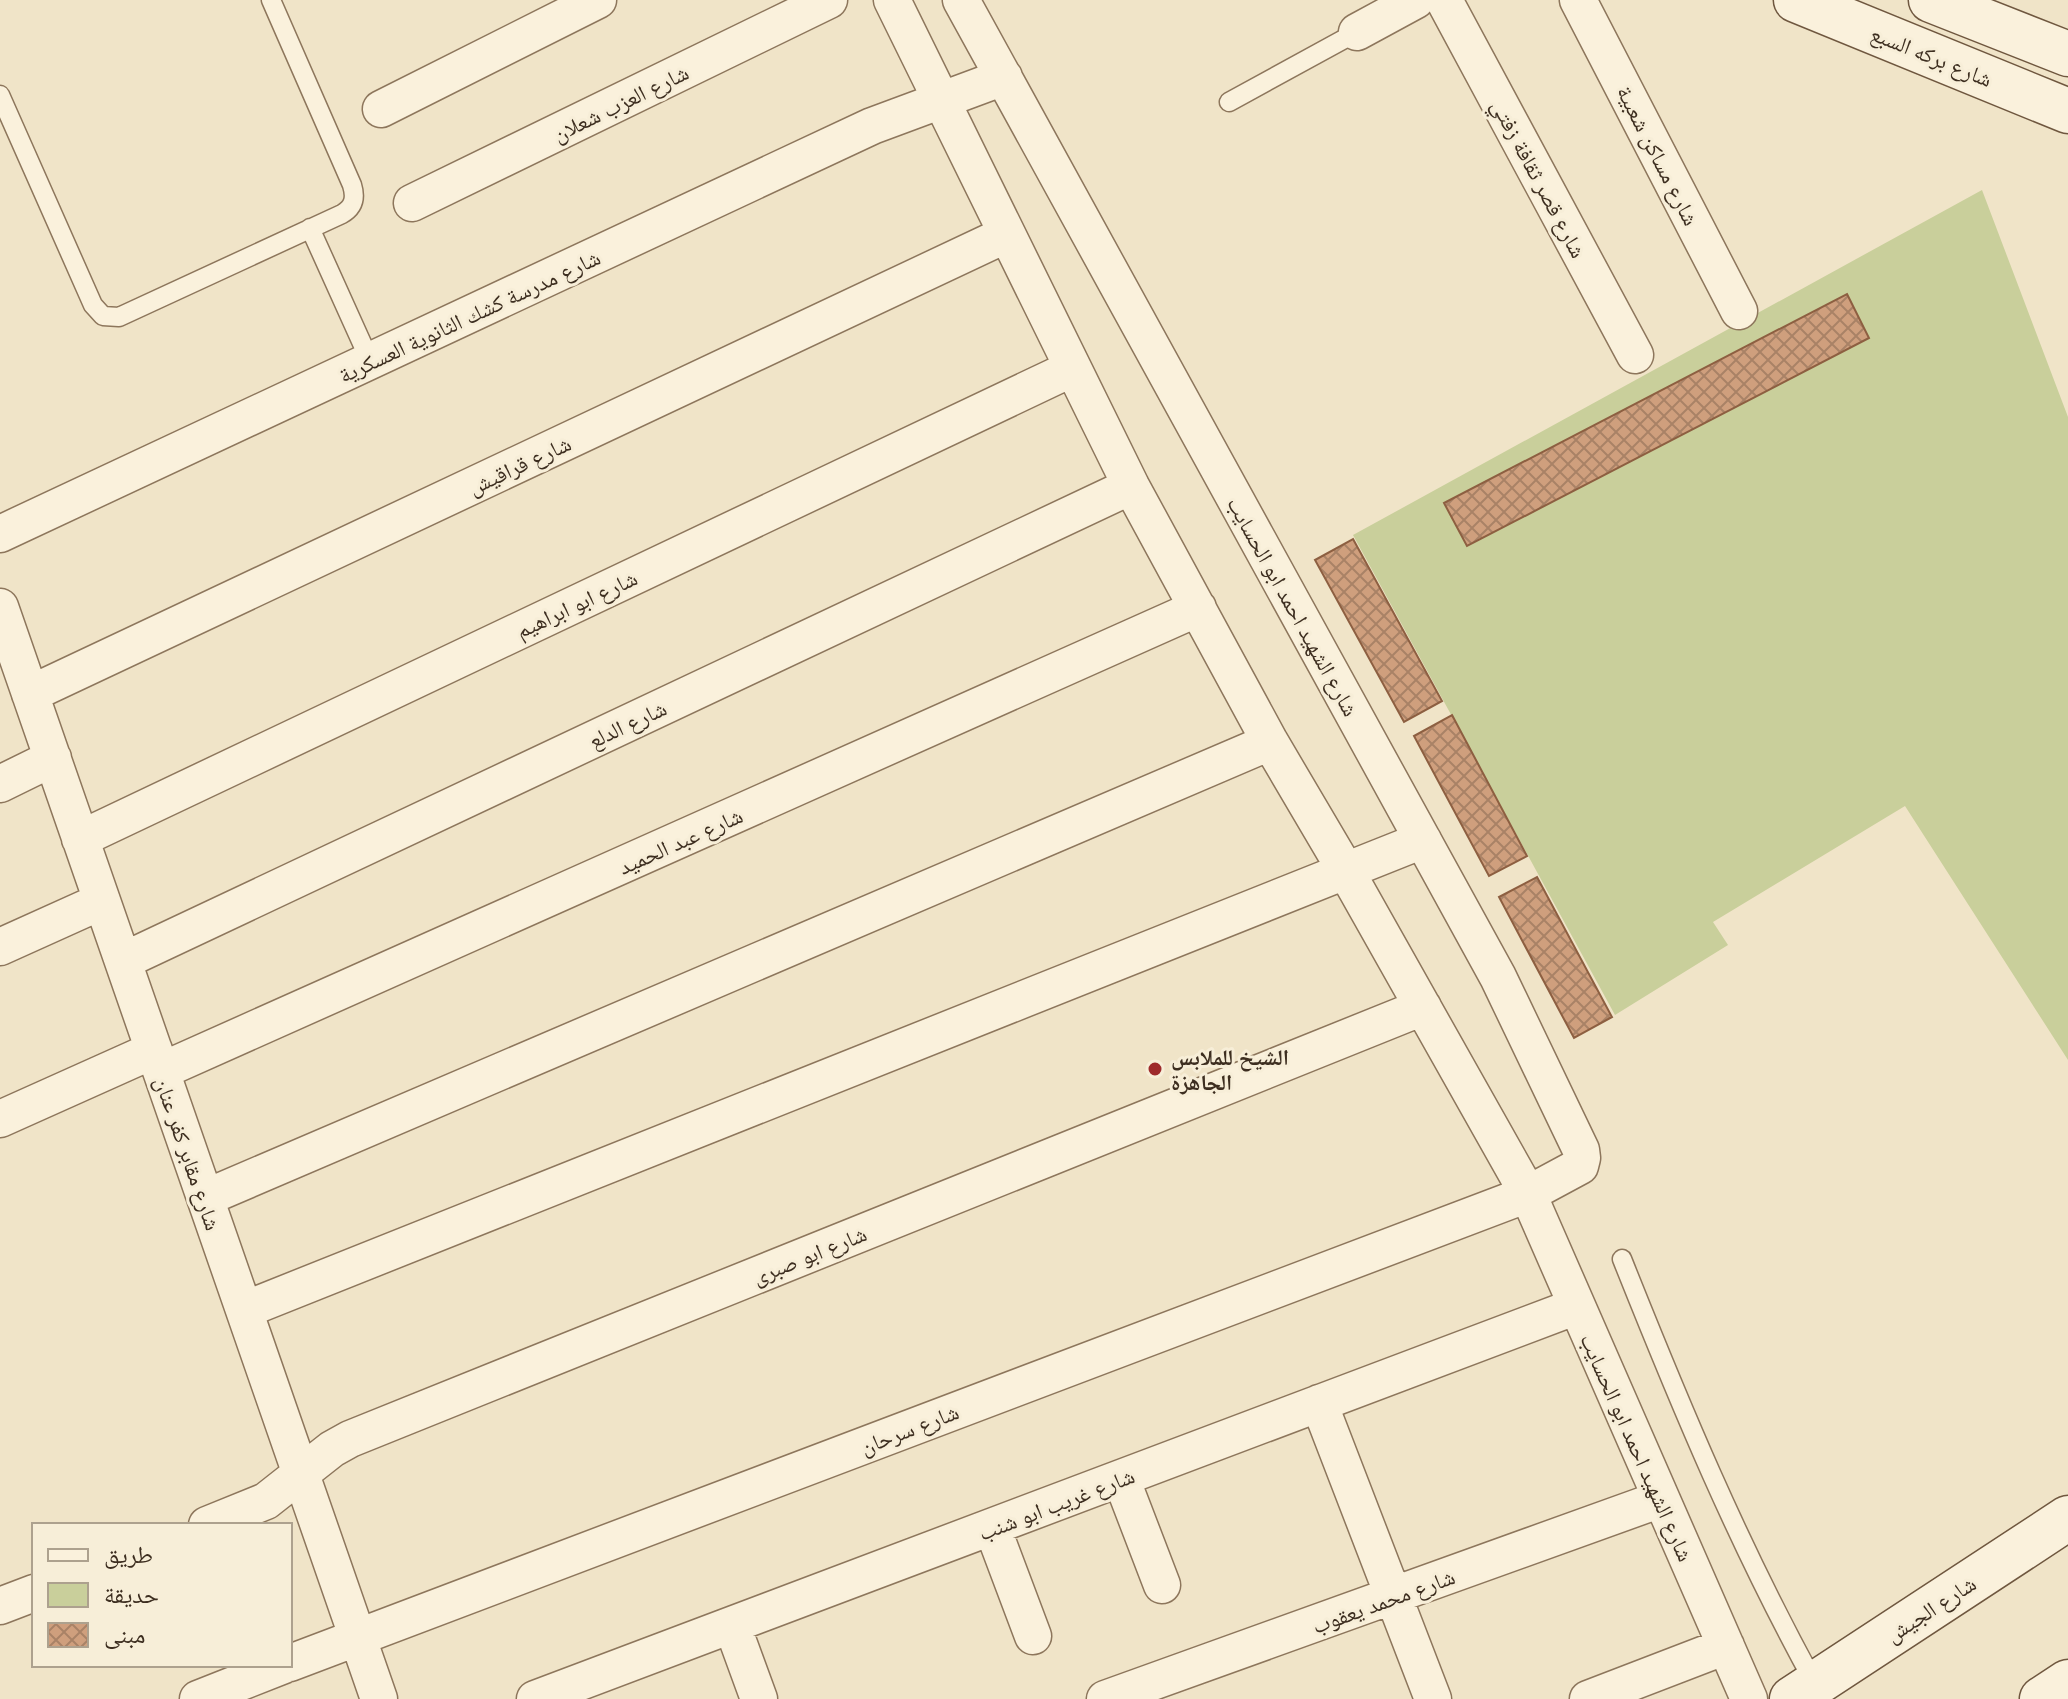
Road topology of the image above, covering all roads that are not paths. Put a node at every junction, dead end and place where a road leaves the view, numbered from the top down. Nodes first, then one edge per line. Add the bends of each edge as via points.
1 (271, 0) edge
2 (598, 0) edge
3 (829, 0) edge
4 (892, 0) edge
5 (961, 0) edge
6 (1416, 0) edge
7 (1444, 0) edge
8 (1578, 0) edge
9 (1796, 0) edge
10 (1931, 0) edge
11 (1357, 32) joint
12 (2068, 54) edge
13 (1004, 77) junction
14 (0, 95) edge
15 (941, 101) junction
16 (1229, 102) dead end
17 (381, 109) dead end
18 (2068, 111) edge
19 (412, 203) dead end
20 (310, 228) junction
21 (1007, 234) junction
22 (1739, 311) dead end
23 (1635, 355) dead end
24 (370, 361) junction
25 (1073, 368) junction
26 (1131, 486) junction
27 (0, 534) edge
28 (0, 607) edge
29 (1198, 608) junction
30 (30, 694) junction
31 (1270, 742) junction
32 (53, 758) junction
33 (0, 784) edge
34 (80, 839) junction
35 (1423, 840) junction
36 (1346, 871) junction
37 (102, 901) junction
38 (0, 947) edge
39 (123, 961) junction
40 (1423, 1007) junction
41 (157, 1060) junction
42 (0, 1119) edge
43 (1528, 1194) junction
44 (205, 1198) junction
45 (1622, 1259) dead end
46 (1577, 1306) junction
47 (244, 1310) junction
48 (1319, 1403) junction
49 (301, 1476) junction
50 (1121, 1478) junction
51 (1661, 1499) junction
52 (2068, 1518) edge
53 (212, 1523) edge
54 (992, 1527) junction
55 (1162, 1585) dead end
56 (32, 1594) edge
57 (1393, 1596) junction
58 (0, 1606) edge
59 (732, 1625) junction
60 (357, 1636) junction
61 (1033, 1636) dead end
62 (1726, 1646) junction
63 (292, 1662) edge
64 (279, 1667) edge
65 (2068, 1682) edge
66 (1810, 1694) edge
67 (198, 1699) edge
68 (379, 1699) edge
69 (537, 1699) edge
70 (759, 1699) edge
71 (1105, 1699) edge
72 (1433, 1699) edge
73 (1588, 1699) edge
74 (1749, 1699) edge
75 (2042, 1699) edge

1 - 20 lane via 355,194 349,209
2 - 17 street
3 - 19 street, شارع العزب شعلان
4 - 15 street, شارع الشهيد احمد ابو الحسايب
5 - 13 street, شارع الشهيد احمد ابو الحسايب
6 - 11 street
7 - 23 street, شارع قصر ثقافة زفتي
8 - 22 street, شارع مساكن شعبية
9 - 18 main road, شارع بركه السبع
10 - 12 main road
11 - 16 lane
13 - 15 street, شارع مدرسة كشك الثانوية العسكرية
13 - 35 street, شارع الشهيد احمد ابو الحسايب
14 - 20 lane via 93,305 103,316 119,317
15 - 21 street, شارع الشهيد احمد ابو الحسايب
15 - 24 street, شارع مدرسة كشك الثانوية العسكرية via 872,126
20 - 24 lane
21 - 25 street, شارع الشهيد احمد ابو الحسايب
21 - 30 street, شارع قراقيش
24 - 27 street, شارع مدرسة كشك الثانوية العسكرية
25 - 26 street, شارع الشهيد احمد ابو الحسايب
25 - 34 street, شارع ابو ابراهيم
26 - 29 street, شارع الشهيد احمد ابو الحسايب
26 - 39 street, شارع الدلع
28 - 30 street, شارع مقابر كفر عنان
29 - 31 street, شارع الشهيد احمد ابو الحسايب
29 - 41 street, شارع عبد الحميد
30 - 32 street, شارع مقابر كفر عنان
31 - 36 street, شارع الشهيد احمد ابو الحسايب
31 - 44 street
32 - 33 street
32 - 34 street, شارع مقابر كفر عنان
34 - 37 street, شارع مقابر كفر عنان
35 - 36 street
35 - 43 street, شارع الشهيد احمد ابو الحسايب via 1498,977 1581,1150 1580,1166
36 - 40 street, شارع الشهيد احمد ابو الحسايب
36 - 47 street
37 - 38 street
37 - 39 street, شارع مقابر كفر عنان
39 - 41 street, شارع مقابر كفر عنان
40 - 43 street, شارع الشهيد احمد ابو الحسايب
40 - 49 street, شارع ابو صبرى via 350,1439
41 - 42 street, شارع عبد الحميد
41 - 44 street, شارع مقابر كفر عنان
43 - 46 street, شارع الشهيد احمد ابو الحسايب
43 - 60 street, شارع سرحان
44 - 47 street, شارع مقابر كفر عنان
45 - 66 lane via 1712,1480
46 - 48 street, شارع غريب ابو شنب
46 - 51 street, شارع الشهيد احمد ابو الحسايب
47 - 49 street, شارع مقابر كفر عنان
48 - 50 street, شارع غريب ابو شنب
48 - 57 street
49 - 53 street, شارع ابو صبرى via 266,1501
49 - 60 street, شارع مقابر كفر عنان
50 - 54 street, شارع غريب ابو شنب
50 - 55 street
51 - 57 street, شارع محمد يعقوب
51 - 62 street, شارع الشهيد احمد ابو الحسايب
52 - 66 main road, شارع الجيش
54 - 59 street, شارع غريب ابو شنب
54 - 61 street
56 - 58 street
57 - 71 street, شارع محمد يعقوب
57 - 72 street
59 - 69 street, شارع غريب ابو شنب
59 - 70 street
60 - 63 street, شارع سرحان
60 - 68 street, شارع مقابر كفر عنان
62 - 73 street
62 - 74 street, شارع الشهيد احمد ابو الحسايب
64 - 67 street
65 - 75 main road

